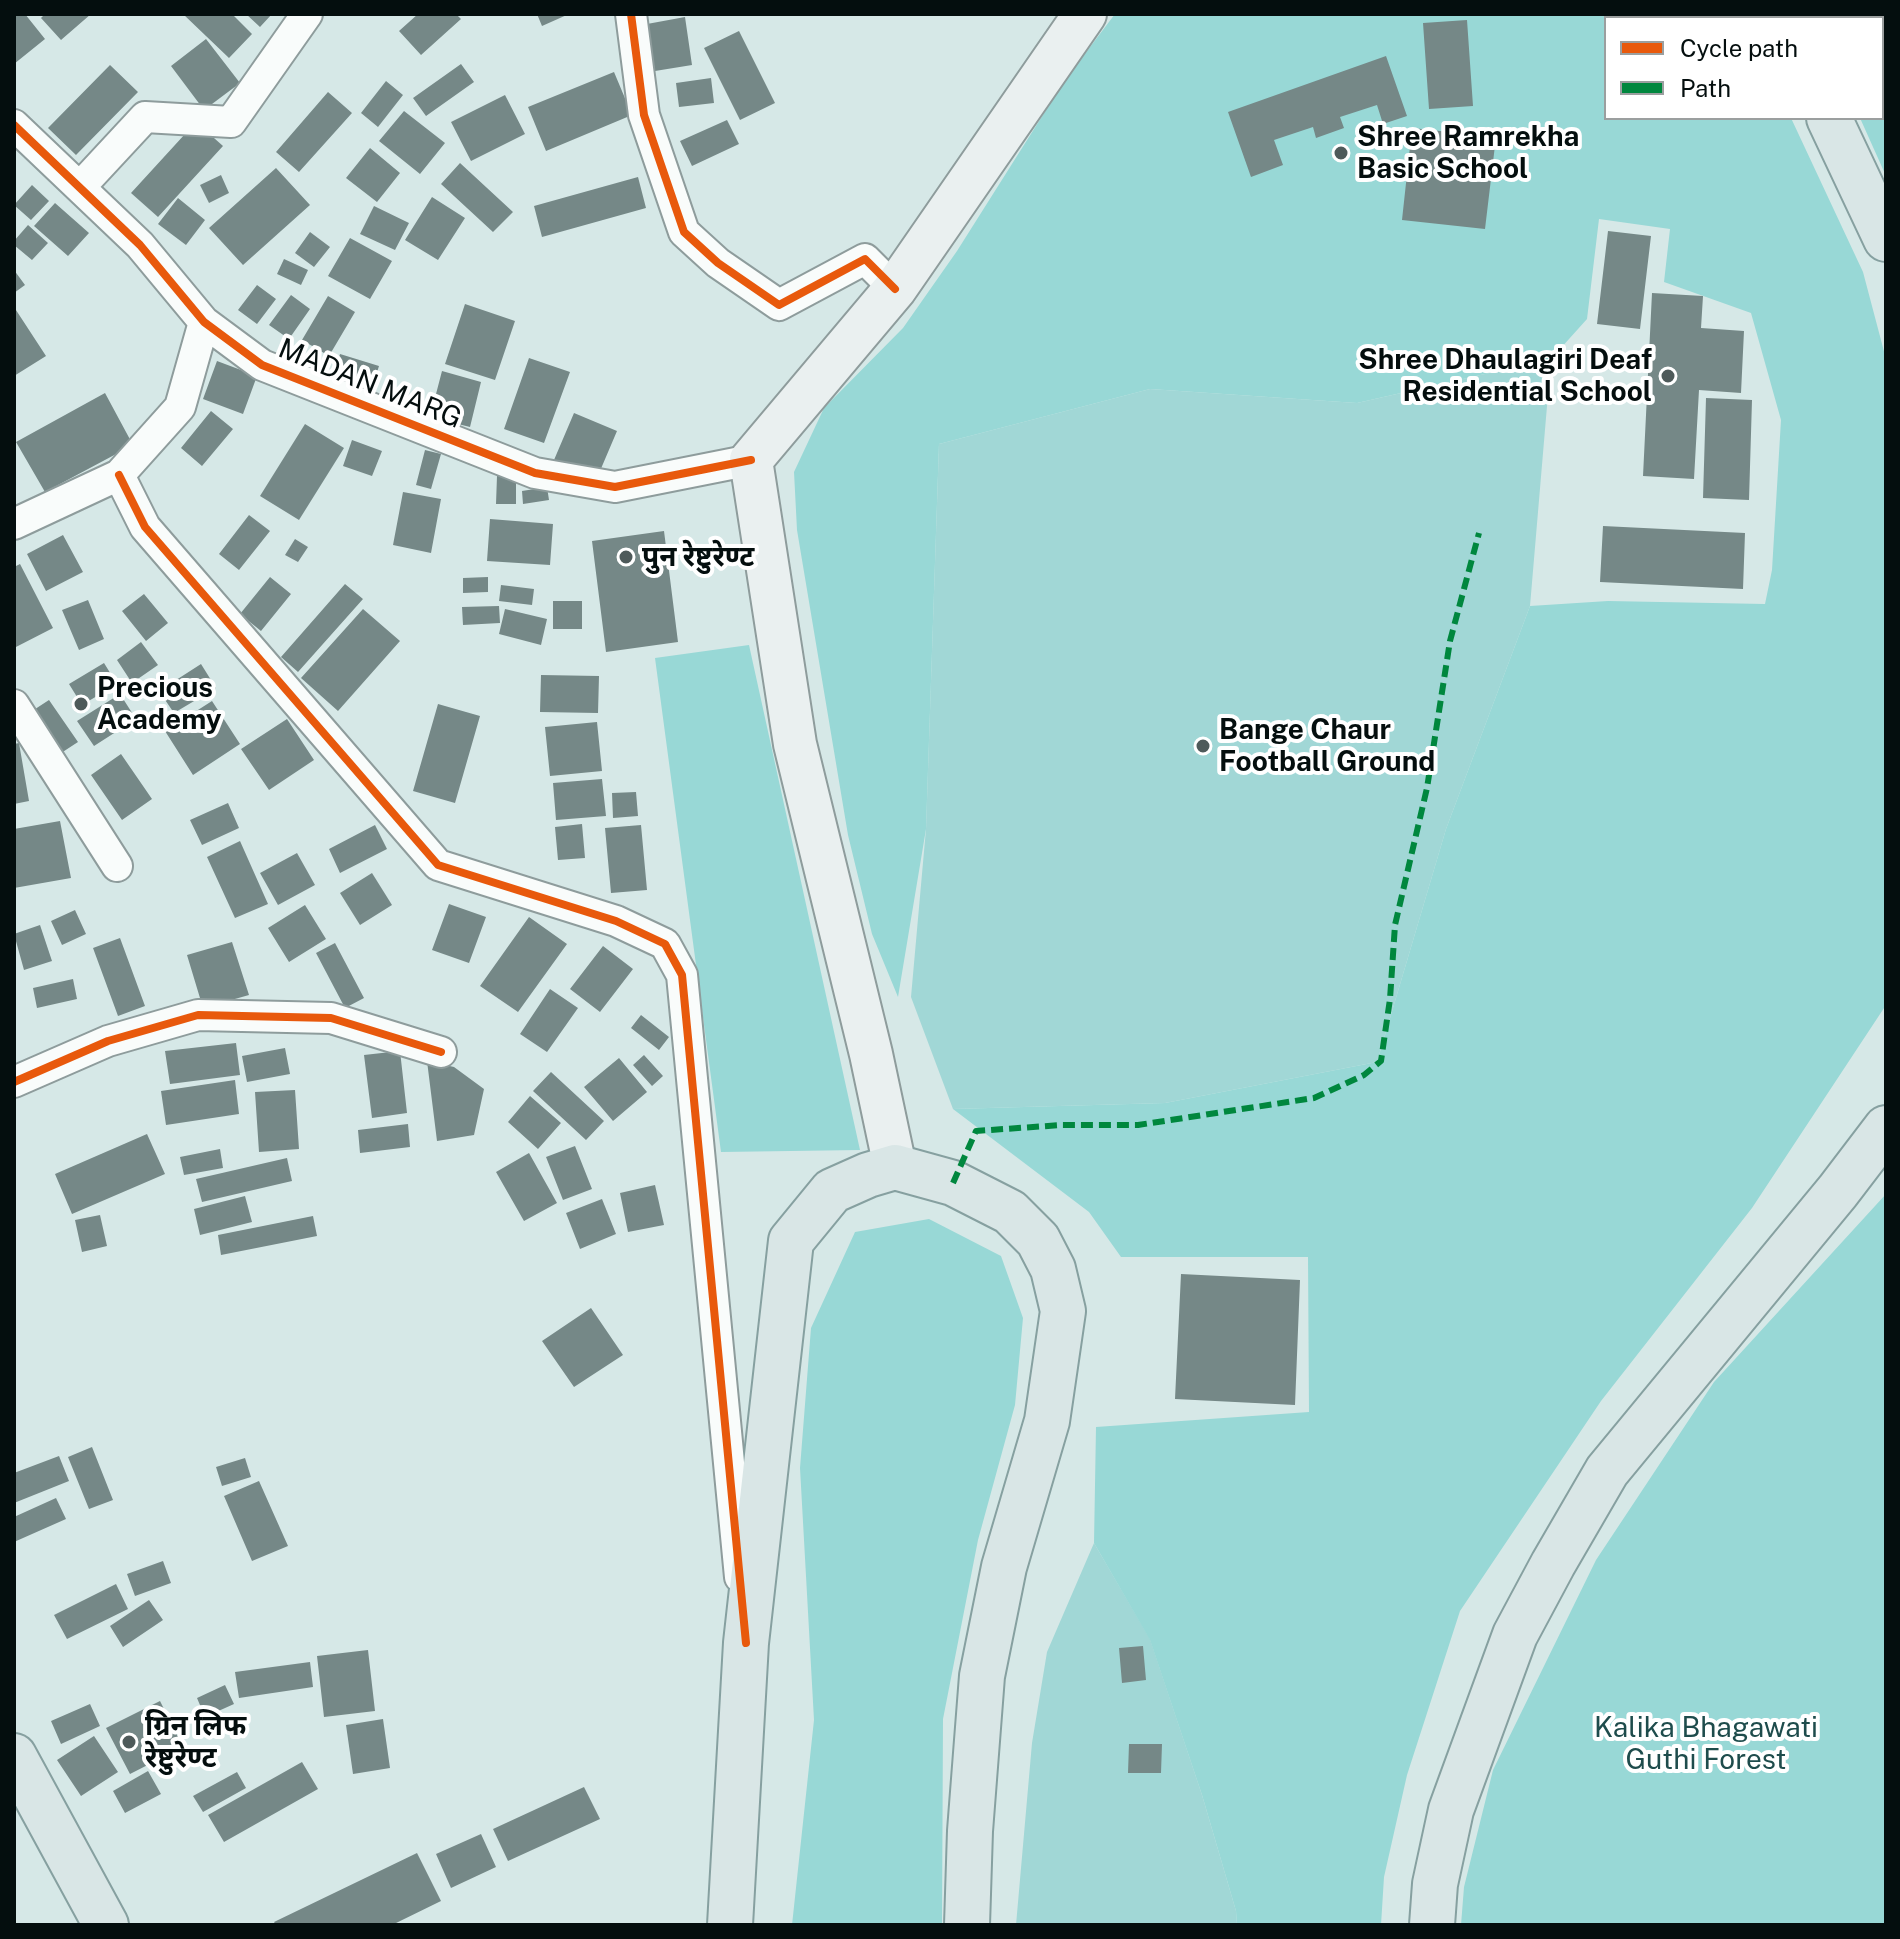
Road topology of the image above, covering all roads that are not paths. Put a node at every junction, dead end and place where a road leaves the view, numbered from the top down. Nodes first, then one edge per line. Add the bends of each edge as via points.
1 (307, 14) edge
2 (631, 14) edge
3 (1085, 14) edge
4 (1830, 120) edge
5 (14, 125) edge
6 (80, 187) junction
7 (1886, 239) edge
8 (895, 289) junction
9 (204, 322) junction
10 (751, 460) junction
11 (119, 475) junction
12 (14, 524) edge
13 (14, 705) edge
14 (117, 866) dead end
15 (441, 1052) dead end
16 (14, 1082) edge
17 (1886, 1128) edge
18 (895, 1167) junction
19 (746, 1643) junction
20 (14, 1756) edge
21 (106, 1925) edge
22 (730, 1925) edge
23 (967, 1925) edge
24 (1432, 1925) edge

1 - 6 street via 231,122 145,117
2 - 8 street via 644,115 684,232 779,305 865,259
3 - 8 main road
4 - 7 main road
5 - 6 street, MADAN MARG
6 - 9 street, MADAN MARG via 140,245
8 - 10 main road
9 - 10 street, MADAN MARG via 262,365 535,473 615,487
9 - 11 street via 180,407
10 - 18 main road via 795,744
11 - 12 street
11 - 19 street via 145,527 438,865 616,921 665,944 682,975
13 - 14 street
15 - 16 street via 331,1018 198,1015 108,1041
17 - 24 main road via 1607,1471 1553,1564 1515,1635 1451,1810
18 - 19 main road via 832,1191 791,1241
18 - 23 main road via 953,1183 1010,1212 1038,1240 1053,1269 1063,1311 1047,1421 1004,1567 982,1676
19 - 22 main road
20 - 21 main road

